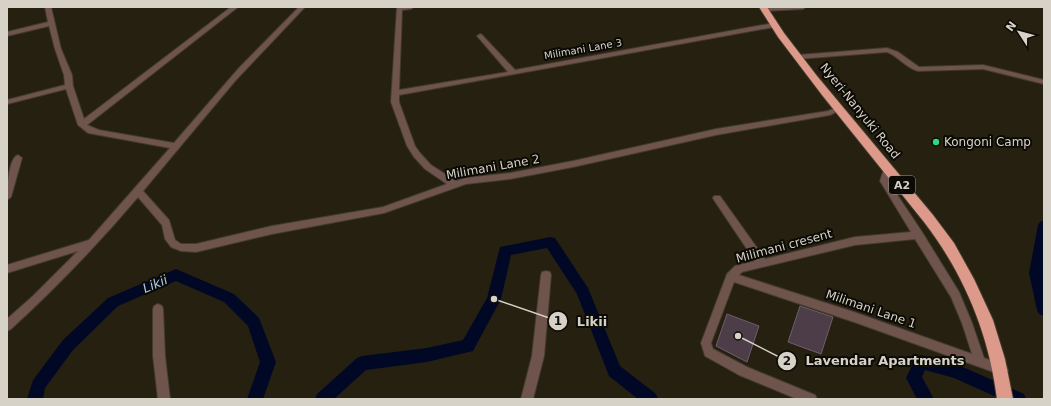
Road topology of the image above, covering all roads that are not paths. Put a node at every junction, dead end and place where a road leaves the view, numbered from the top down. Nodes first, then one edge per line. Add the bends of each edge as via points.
1 (48, 7) edge
2 (235, 7) edge
3 (302, 7) edge
4 (410, 7) edge
5 (803, 7) edge
6 (399, 8) edge
7 (764, 8) edge
8 (52, 23) junction
9 (774, 25) junction
10 (7, 34) edge
11 (480, 36) dead end
12 (798, 57) junction
13 (513, 73) junction
14 (1044, 82) edge
15 (69, 86) junction
16 (395, 93) junction
17 (7, 102) edge
18 (838, 109) junction
19 (82, 124) junction
20 (176, 146) junction
21 (18, 158) dead end
22 (888, 169) junction
23 (454, 184) junction
24 (137, 191) junction
25 (7, 197) edge
26 (717, 198) dead end
27 (919, 235) junction
28 (92, 243) junction
29 (762, 263) junction
30 (7, 269) edge
31 (546, 275) dead end
32 (731, 277) junction
33 (158, 309) dead end
34 (7, 326) edge
35 (980, 362) junction
36 (1004, 384) edge
37 (164, 399) edge
38 (527, 399) edge
39 (811, 399) edge

1 - 8 street
2 - 19 street
3 - 20 street via 224,89
4 - 6 street
5 - 7 street
6 - 16 street
7 - 9 highway, Nyeri-Nanyuki Road / A2
8 - 10 street
8 - 15 street
9 - 12 highway, Nyeri-Nanyuki Road / A2
9 - 13 street, Milimani Lane 3
11 - 13 street
12 - 14 street via 887,50 894,52 909,66 918,69 983,67
12 - 18 highway, Nyeri-Nanyuki Road / A2
13 - 16 street, Milimani Lane 3
15 - 17 street
15 - 19 street
16 - 23 street via 395,102 411,146 428,167
18 - 22 highway, Nyeri-Nanyuki Road / A2
18 - 23 street, Milimani Lane 2 via 830,113 716,132 573,164
19 - 20 street via 99,133
20 - 24 street
21 - 25 street
22 - 27 street via 884,181
22 - 36 highway, Nyeri-Nanyuki Road / A2 via 931,221 962,268 988,323
23 - 24 street, Milimani Lane 2 via 384,210 272,230 186,249 172,243 166,223
24 - 28 street
26 - 29 street
27 - 29 street, Milimani cresent via 855,241
27 - 35 street via 955,295
28 - 30 street
28 - 34 street via 48,289
29 - 32 street, Milimani cresent via 739,269
31 - 38 street via 538,356
32 - 35 street, Milimani Lane 1
32 - 39 street, Milimani cresent via 706,343 709,352 743,371
33 - 37 street via 159,356
35 - 36 street, Milimani Lane 1

